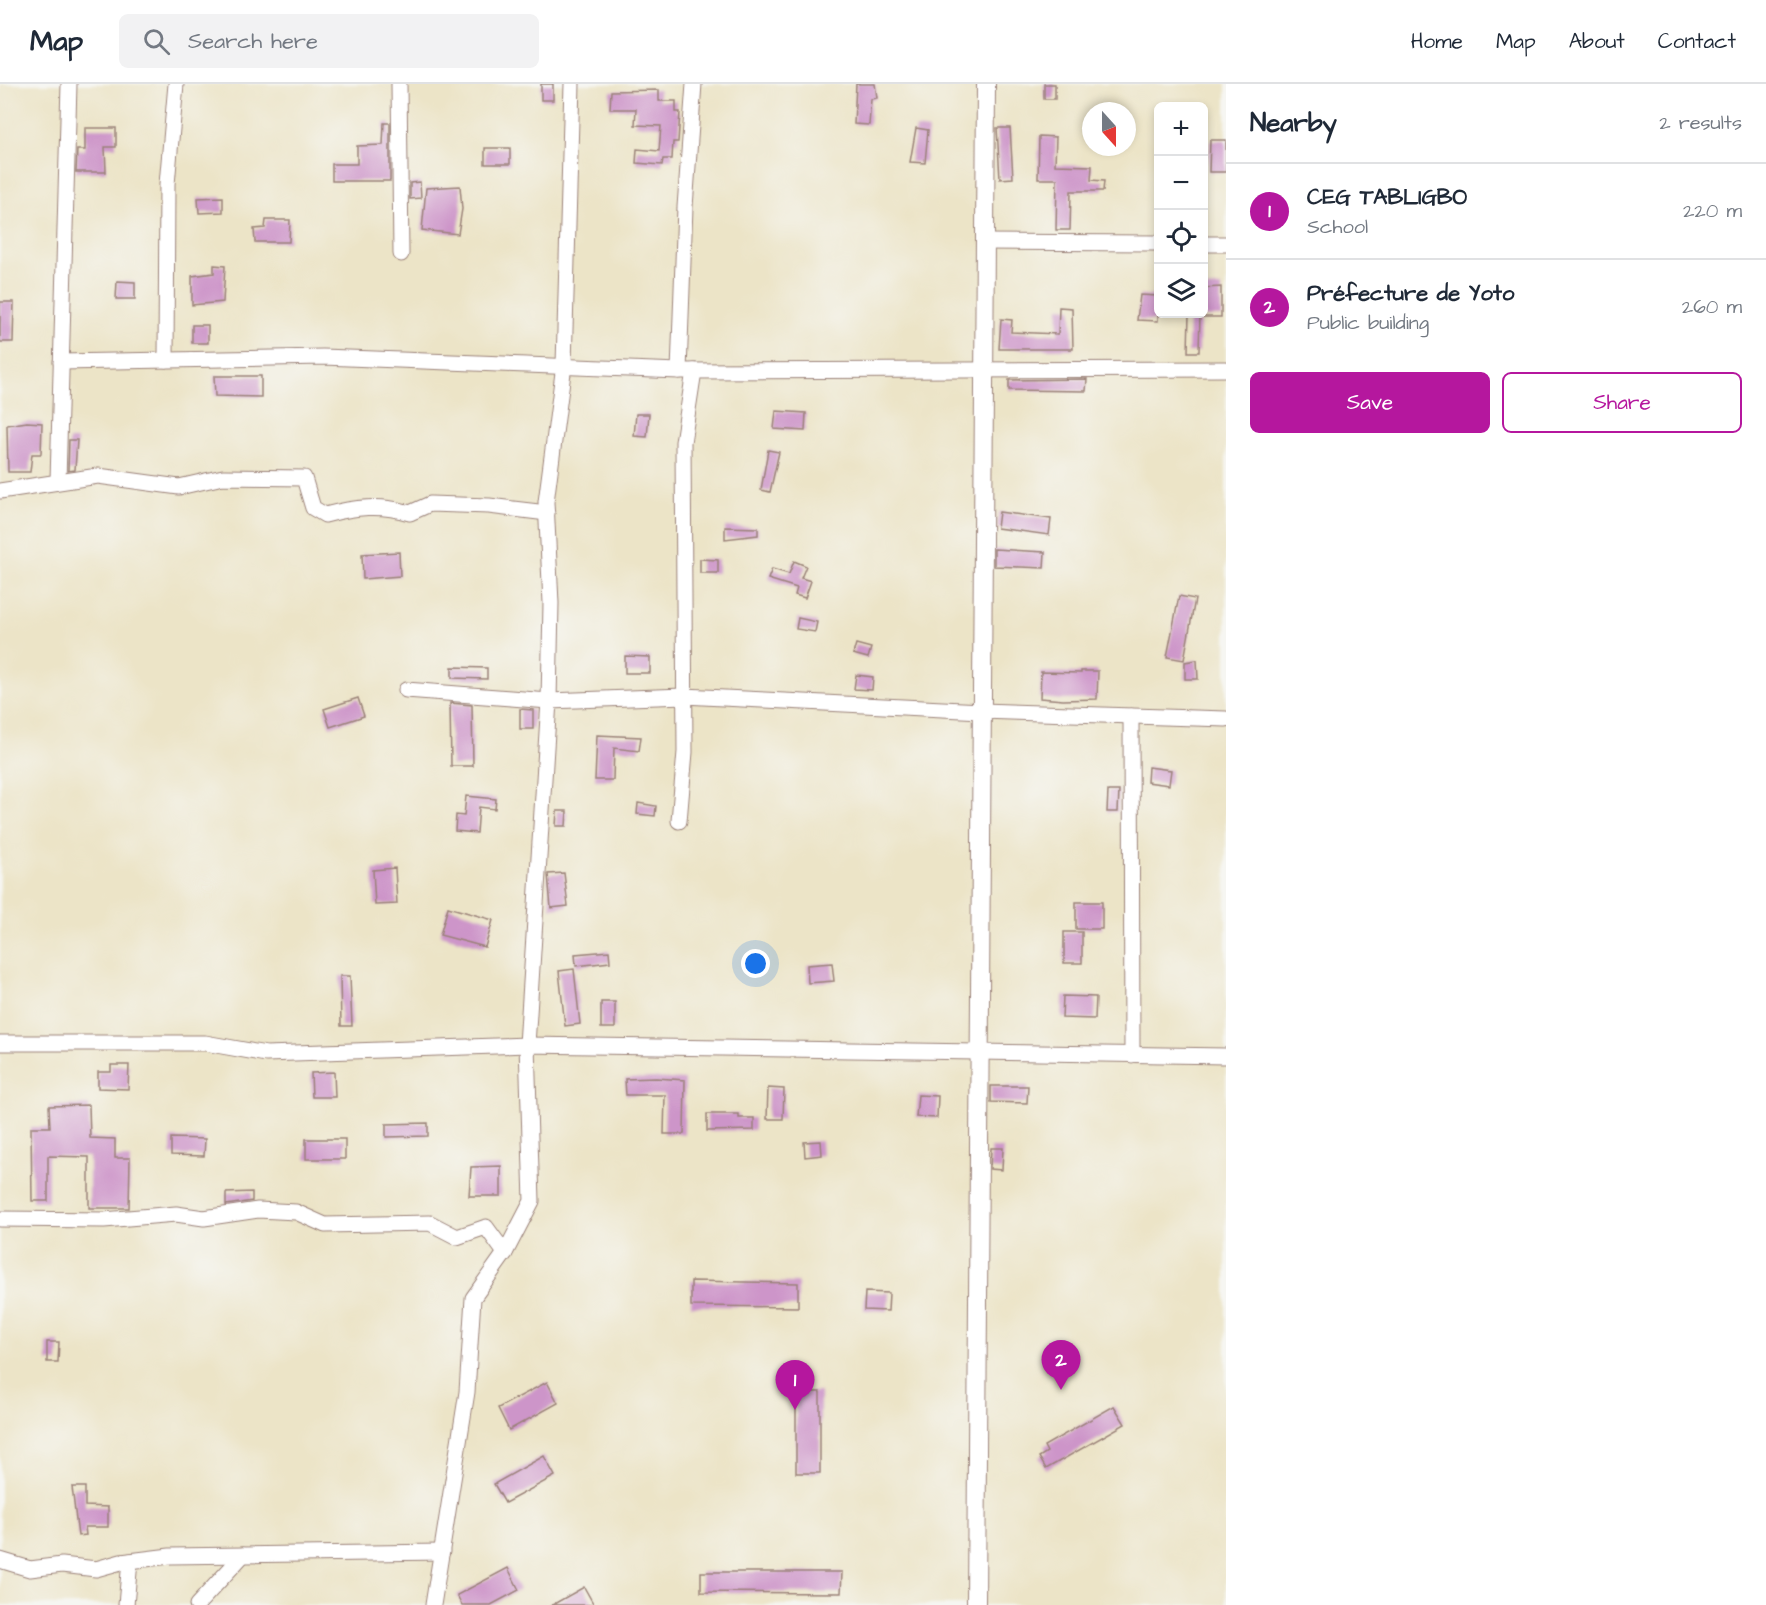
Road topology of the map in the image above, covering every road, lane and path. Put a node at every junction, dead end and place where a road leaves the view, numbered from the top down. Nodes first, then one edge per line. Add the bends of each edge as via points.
1 (69, 84) edge
2 (176, 84) edge
3 (399, 84) edge
4 (572, 84) edge
5 (694, 84) edge
6 (986, 84) edge
7 (985, 242) junction
8 (1154, 243) edge
9 (1208, 244) edge
10 (1226, 244) edge
11 (401, 254) dead end
12 (166, 360) junction
13 (61, 362) junction
14 (564, 365) junction
15 (1226, 369) edge
16 (687, 371) junction
17 (984, 372) junction
18 (57, 481) junction
19 (0, 491) edge
20 (547, 513) junction
21 (406, 690) dead end
22 (684, 696) junction
23 (549, 701) junction
24 (982, 711) junction
25 (1131, 716) junction
26 (1226, 719) edge
27 (679, 821) dead end
28 (0, 1043) edge
29 (527, 1045) junction
30 (980, 1053) junction
31 (1131, 1055) junction
32 (1226, 1056) edge
33 (0, 1219) edge
34 (505, 1253) junction
35 (442, 1552) junction
36 (243, 1555) junction
37 (0, 1560) edge
38 (130, 1561) junction
39 (126, 1605) edge
40 (196, 1605) edge
41 (433, 1605) edge
42 (976, 1605) edge

1 - 13 street
2 - 12 street via 167,184
3 - 11 street
4 - 14 street
5 - 16 street via 685,207
6 - 7 street
7 - 8 street
7 - 17 street
9 - 10 street
12 - 13 street
12 - 14 street via 323,357
13 - 18 street
14 - 16 street
14 - 20 street
15 - 17 street
16 - 17 street
16 - 22 street via 683,442
17 - 24 street
18 - 19 street
18 - 20 street via 98,476 179,487 223,477 304,478 313,508 326,515 354,507 388,506 410,513 430,504
20 - 23 street via 551,603
21 - 23 street
22 - 23 street
22 - 24 street
22 - 27 street via 685,752
23 - 29 street
24 - 25 street
24 - 30 street
25 - 26 street
25 - 31 street
28 - 29 street via 205,1043 266,1054
29 - 30 street
29 - 34 street via 532,1201
30 - 31 street
30 - 42 street
31 - 32 street
33 - 34 street via 104,1220 176,1214 204,1218 258,1210 296,1212 325,1225 430,1223 457,1237 486,1227
34 - 35 street via 473,1298 467,1392
35 - 36 street
35 - 41 street
36 - 38 street
36 - 40 street
37 - 38 street via 30,1569 62,1565 96,1569
38 - 39 street

